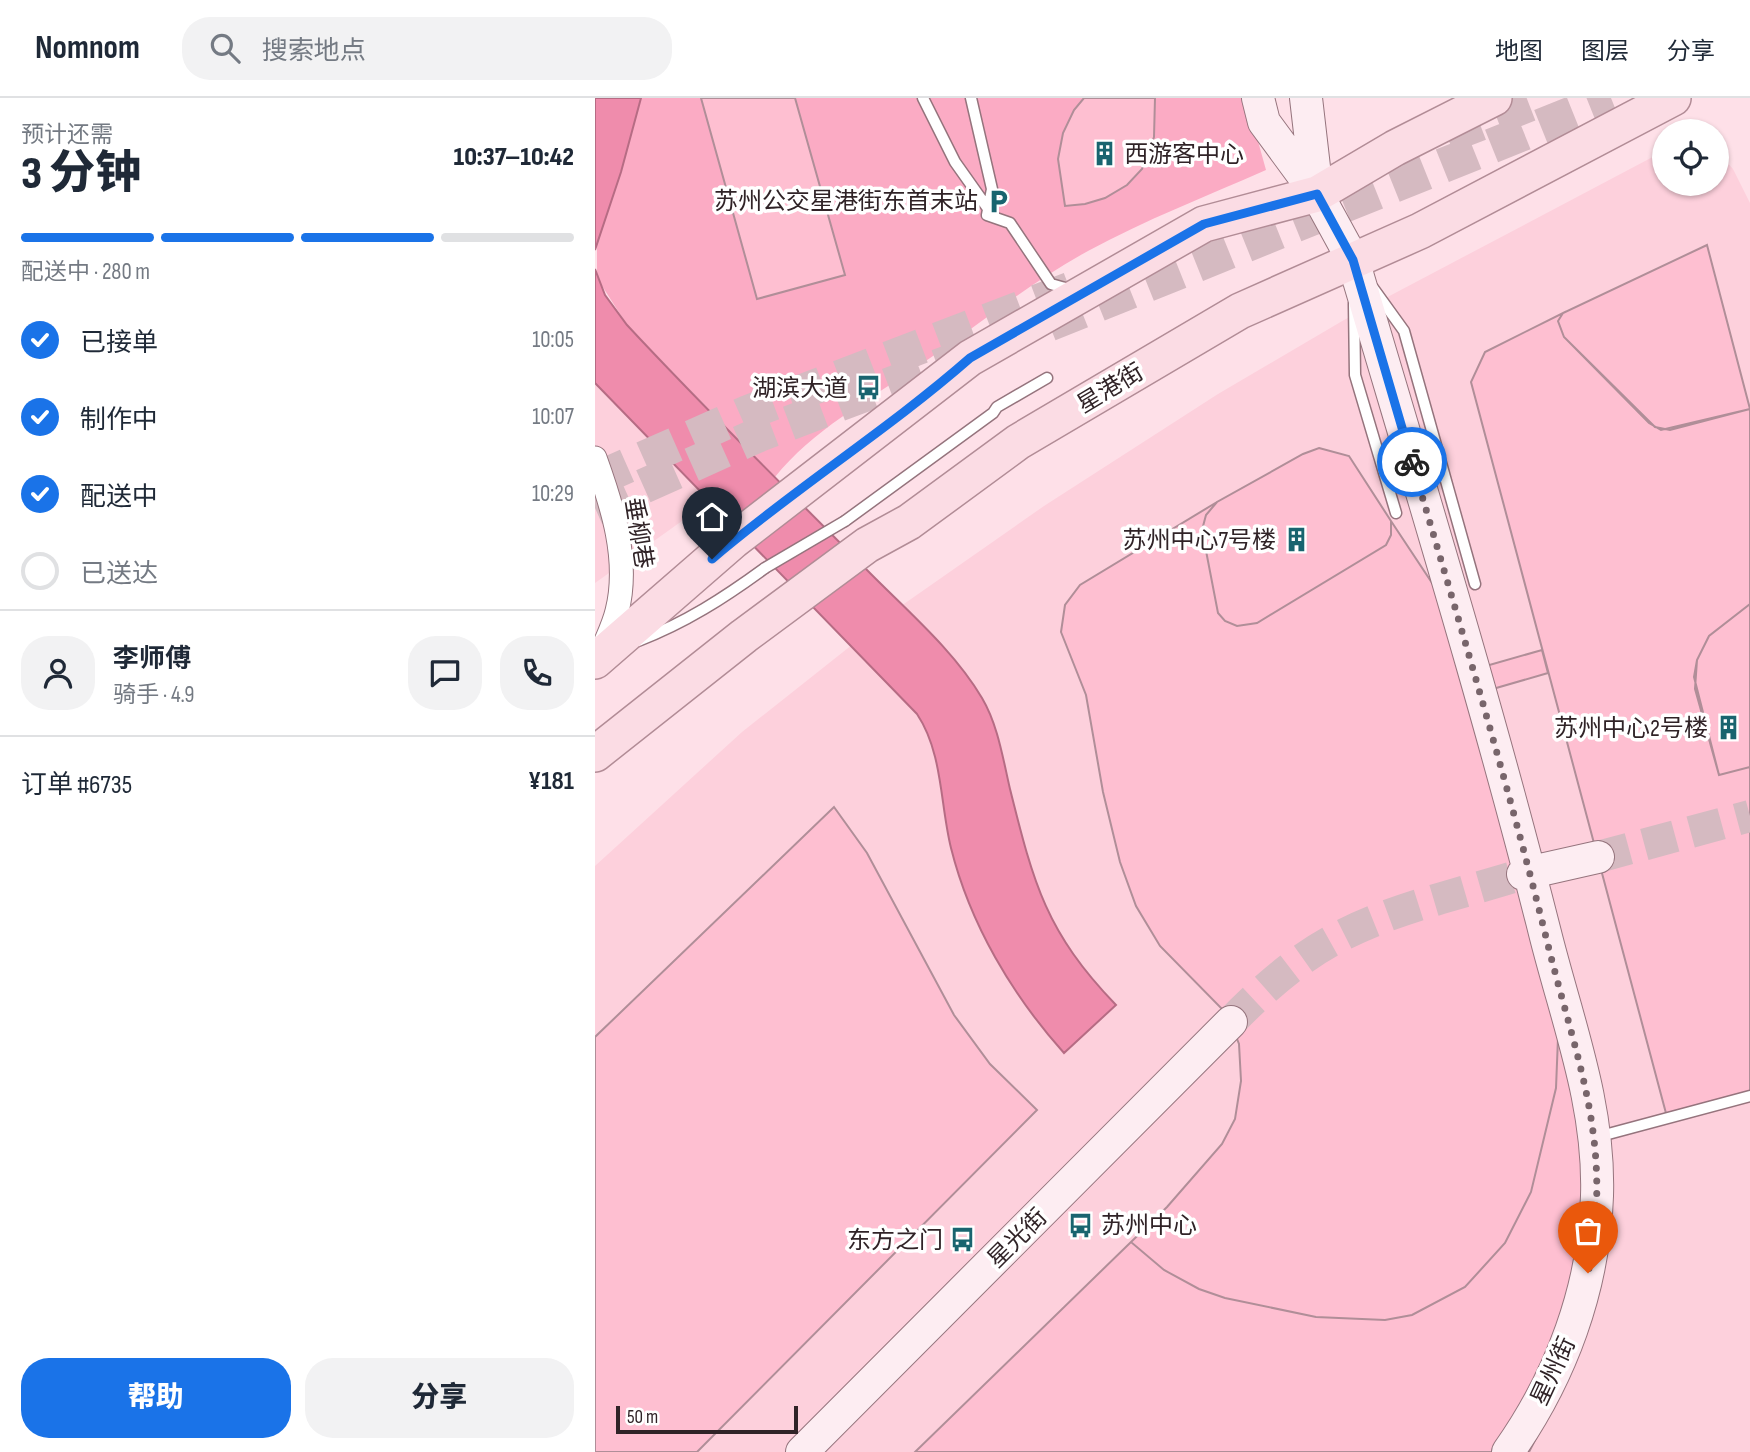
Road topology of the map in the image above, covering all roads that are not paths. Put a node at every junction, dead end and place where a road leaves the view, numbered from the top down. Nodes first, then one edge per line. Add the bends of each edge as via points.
1 (923, 98) edge
2 (971, 98) edge
3 (1258, 98) edge
4 (1306, 98) edge
5 (1494, 98) edge
6 (1673, 98) edge
7 (1317, 194) junction
8 (1010, 223) junction
9 (1353, 260) junction
10 (1081, 292) junction
11 (1047, 378) dead end
12 (595, 458) edge
13 (1396, 513) dead end
14 (856, 533) junction
15 (1475, 584) dead end
16 (598, 659) edge
17 (595, 754) edge
18 (1598, 857) tunnel mouth
19 (1526, 873) junction
20 (1231, 1022) tunnel mouth
21 (1750, 1096) edge
22 (1595, 1137) junction
23 (802, 1452) edge
24 (1508, 1452) edge

1 - 8 lane via 955,162 986,208
2 - 8 lane via 992,189 987,215
3 - 7 street, 星州街 via 1264,122
4 - 7 street, 星州街
5 - 7 main road
6 - 9 main road, 星港街 via 1420,231
7 - 9 street, 星州街
7 - 10 main road via 1204,224
8 - 10 lane via 1051,284
9 - 13 lane via 1355,375
9 - 14 main road, 星港街 via 1195,336 1018,442 909,522
9 - 15 lane via 1404,331
9 - 19 street, 星州街 via 1505,778
10 - 16 main road via 970,358 733,541
11 - 14 lane via 997,407
12 - 16 street, 垂柳巷 via 620,554 617,611
14 - 16 lane, bridge via 765,568 677,626
14 - 17 main road, 星港街 via 787,604
18 - 19 street
19 - 22 street, 星州街 via 1585,1078
20 - 23 street, 星光街
21 - 22 lane
22 - 24 street, 星州街 via 1597,1198 1585,1287 1555,1373

